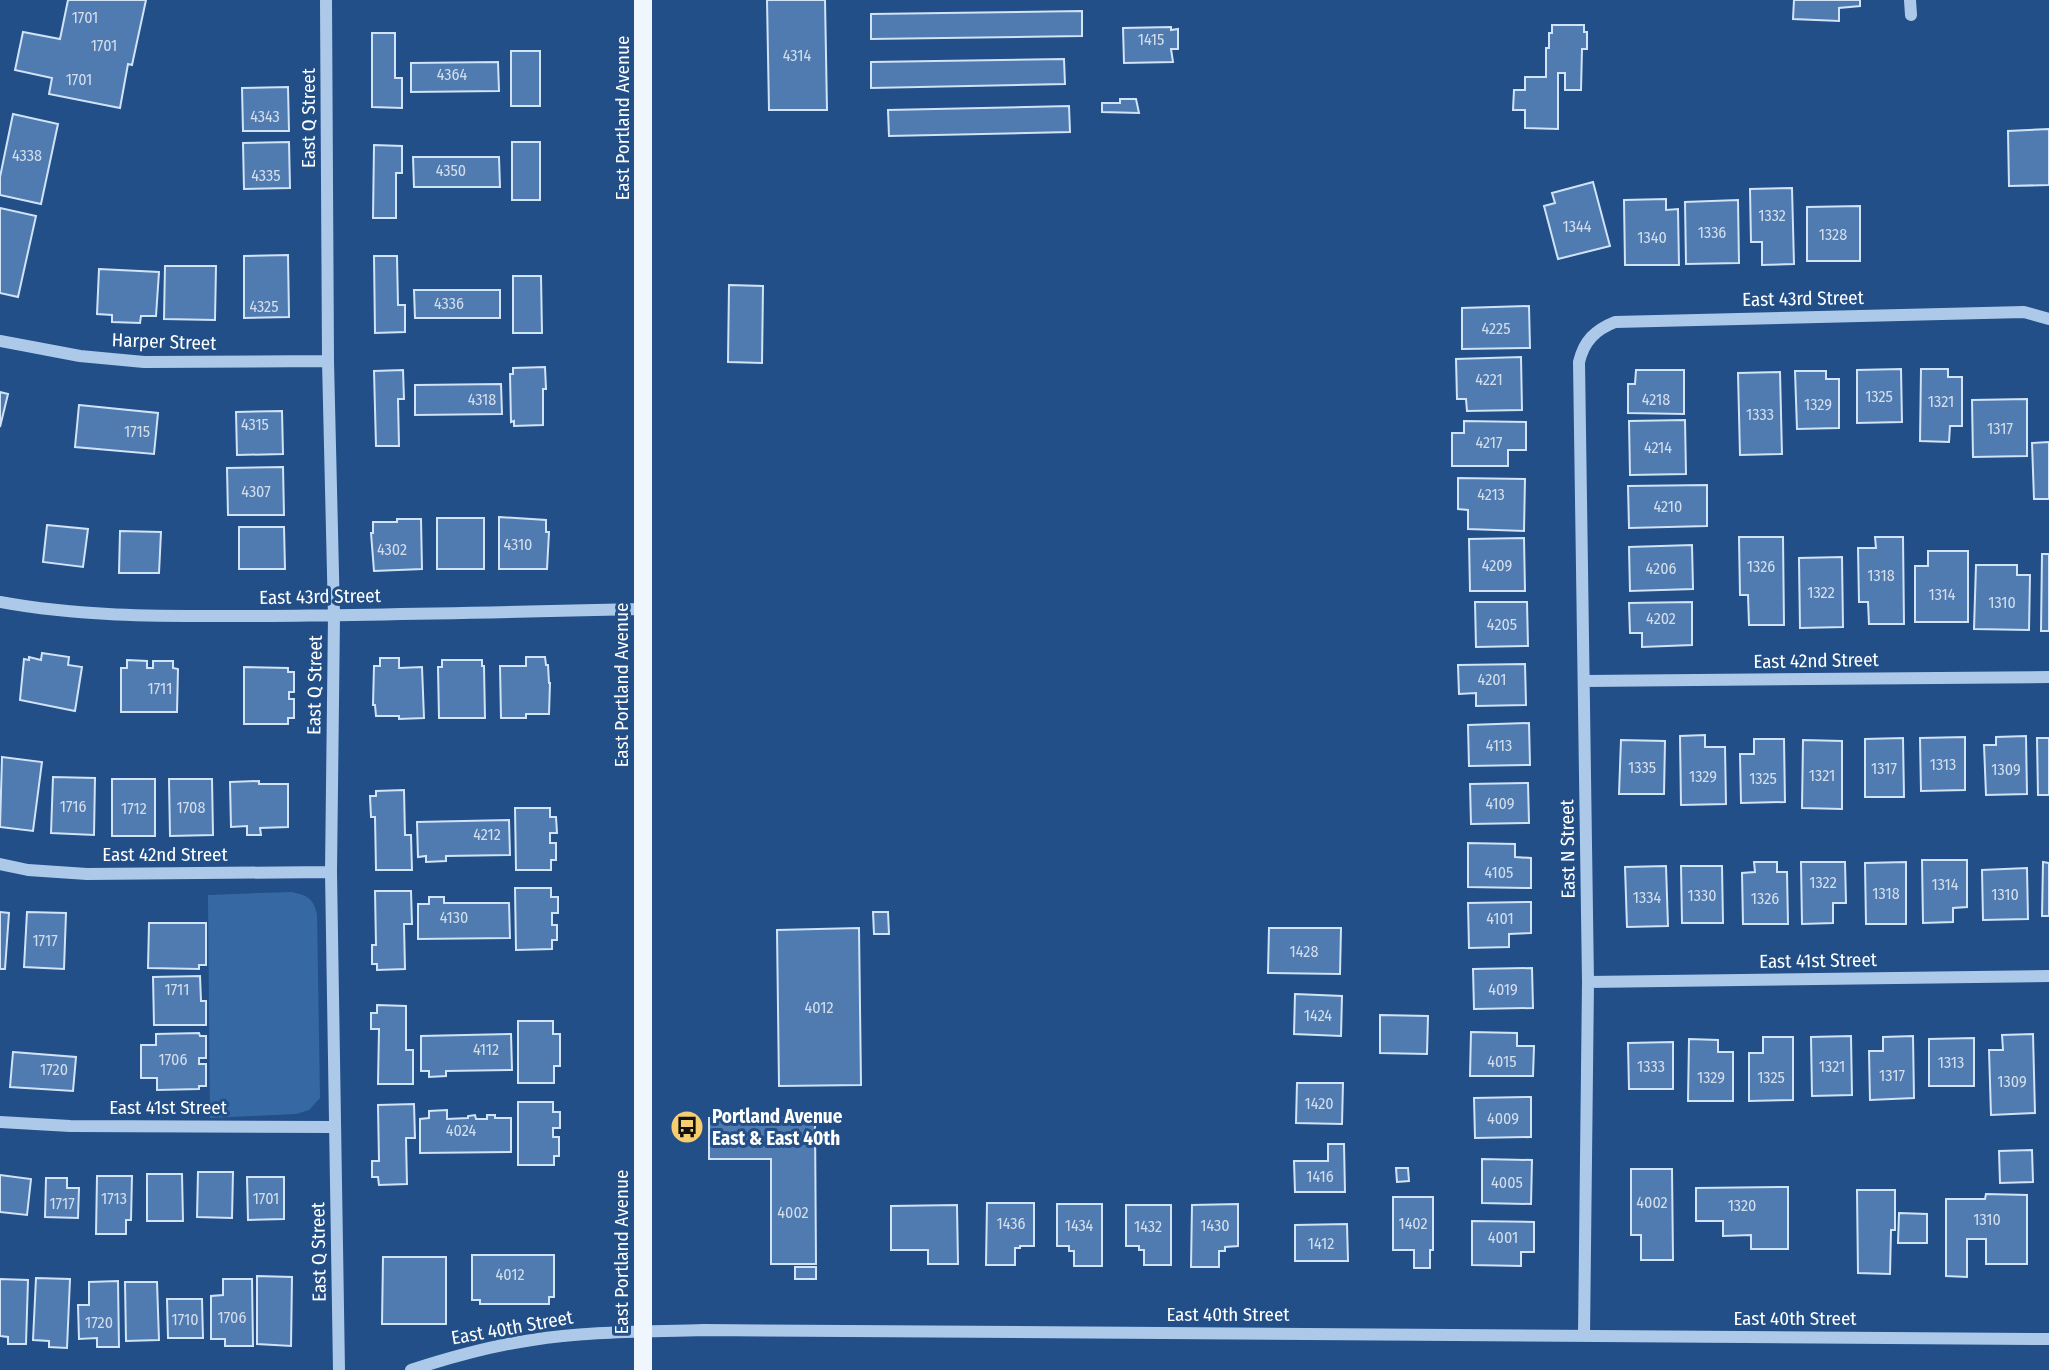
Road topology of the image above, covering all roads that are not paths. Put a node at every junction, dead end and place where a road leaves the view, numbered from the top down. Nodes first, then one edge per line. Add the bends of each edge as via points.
1 (326, 0) edge
2 (643, 0) edge
3 (1910, 0) edge
4 (1911, 15) dead end
5 (2049, 318) edge
6 (0, 341) edge
7 (328, 361) junction
8 (1579, 362) joint
9 (0, 602) edge
10 (642, 609) junction
11 (334, 616) junction
12 (2049, 677) edge
13 (1584, 681) junction
14 (0, 864) edge
15 (331, 872) junction
16 (2049, 976) edge
17 (1588, 982) junction
18 (0, 1122) edge
19 (335, 1127) junction
20 (642, 1333) junction
21 (1584, 1336) junction
22 (2049, 1339) edge
23 (339, 1370) edge
24 (411, 1370) edge
25 (643, 1370) edge

1 - 7 street, East Q Street
2 - 10 main road, East Portland Avenue
3 - 4 street
5 - 8 street, East 43rd Street via 2024,312 1615,322 1590,337
6 - 7 street, Harper Street via 144,362
7 - 11 street, East Q Street
8 - 13 street, East N Street
9 - 11 street, East 43rd Street via 48,611 124,616
10 - 11 street, East 43rd Street
10 - 20 main road, East Portland Avenue
11 - 15 street, East Q Street
12 - 13 street, East 42nd Street
13 - 17 street, East N Street
14 - 15 street, East 42nd Street via 87,874
15 - 19 street, East Q Street
16 - 17 street, East 41st Street
17 - 21 street, East N Street
18 - 19 street, East 41st Street
19 - 23 street, East Q Street
20 - 21 street, East 40th Street
20 - 24 street, East 40th Street via 533,1340 453,1356
20 - 25 main road, East Portland Avenue
21 - 22 street, East 40th Street

